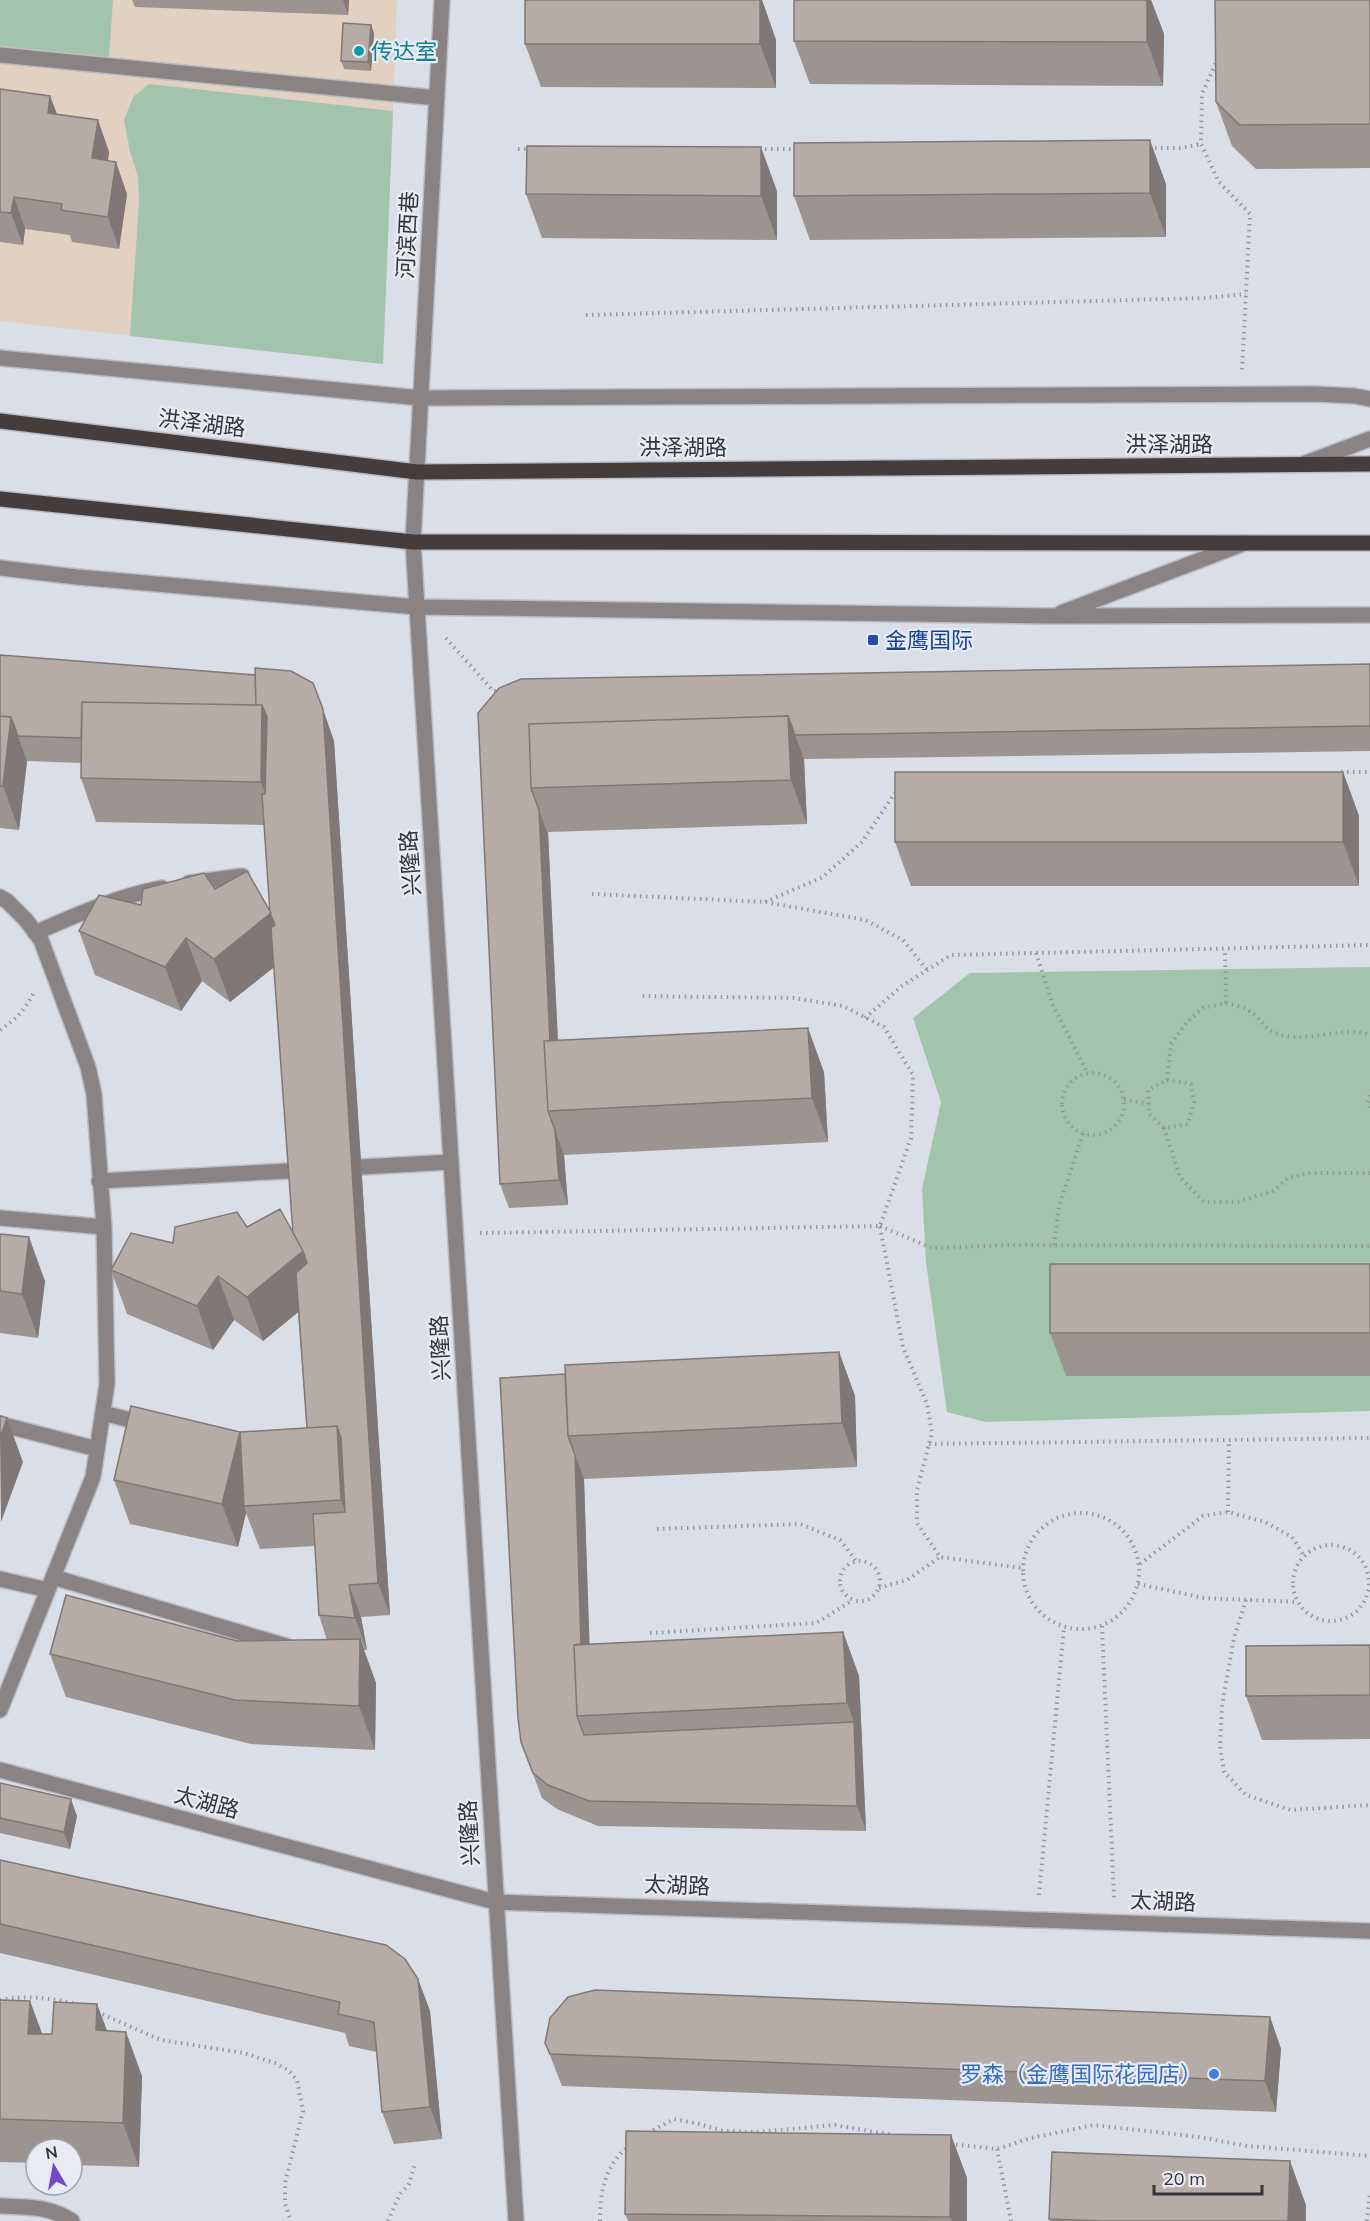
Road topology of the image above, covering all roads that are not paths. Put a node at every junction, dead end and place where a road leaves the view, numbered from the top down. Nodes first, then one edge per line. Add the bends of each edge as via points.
1 (442, 0) edge
2 (0, 55) edge
3 (437, 98) junction
4 (0, 358) edge
5 (421, 398) junction
6 (1370, 399) edge
7 (0, 421) edge
8 (1370, 439) edge
9 (1299, 465) junction
10 (1370, 465) edge
11 (417, 472) junction
12 (0, 499) edge
13 (413, 542) junction
14 (1245, 543) junction
15 (1370, 543) edge
16 (0, 568) edge
17 (417, 607) junction
18 (1370, 615) edge
19 (1052, 616) junction
20 (242, 876) edge
21 (0, 897) edge
22 (35, 933) junction
23 (451, 1162) junction
24 (99, 1181) junction
25 (0, 1218) edge
26 (104, 1227) junction
27 (103, 1413) junction
28 (0, 1424) edge
29 (160, 1428) edge
30 (97, 1449) junction
31 (0, 1579) edge
32 (50, 1584) junction
33 (294, 1648) edge
34 (0, 1710) edge
35 (0, 1770) edge
36 (495, 1902) junction
37 (1370, 1931) edge
38 (0, 2206) edge
39 (72, 2221) edge
40 (516, 2221) edge

1 - 3 street, 河滨西巷
2 - 3 street
3 - 5 street, 河滨西巷
4 - 5 street
5 - 6 street via 1315,394
5 - 11 street, 河滨西巷
7 - 11 main road, 洪泽湖路
8 - 9 street
9 - 10 main road, 洪泽湖路
9 - 11 main road, 洪泽湖路
11 - 13 street, 兴隆路
12 - 13 main road
13 - 14 main road
13 - 17 street, 兴隆路
14 - 15 main road
14 - 19 street
16 - 17 street
17 - 19 street
17 - 23 street, 兴隆路
18 - 19 street
20 - 22 street via 145,891 86,910
21 - 22 street
22 - 24 street via 41,940 88,1067 94,1094
23 - 24 street
23 - 36 street, 兴隆路
24 - 26 street
25 - 26 street
26 - 27 street via 107,1384
27 - 29 street
27 - 30 street
28 - 30 street
30 - 32 street via 93,1477
31 - 32 street
32 - 33 street
32 - 34 street
35 - 36 street, 太湖路
36 - 37 street, 太湖路
36 - 40 street, 兴隆路
38 - 39 street via 43,2208

